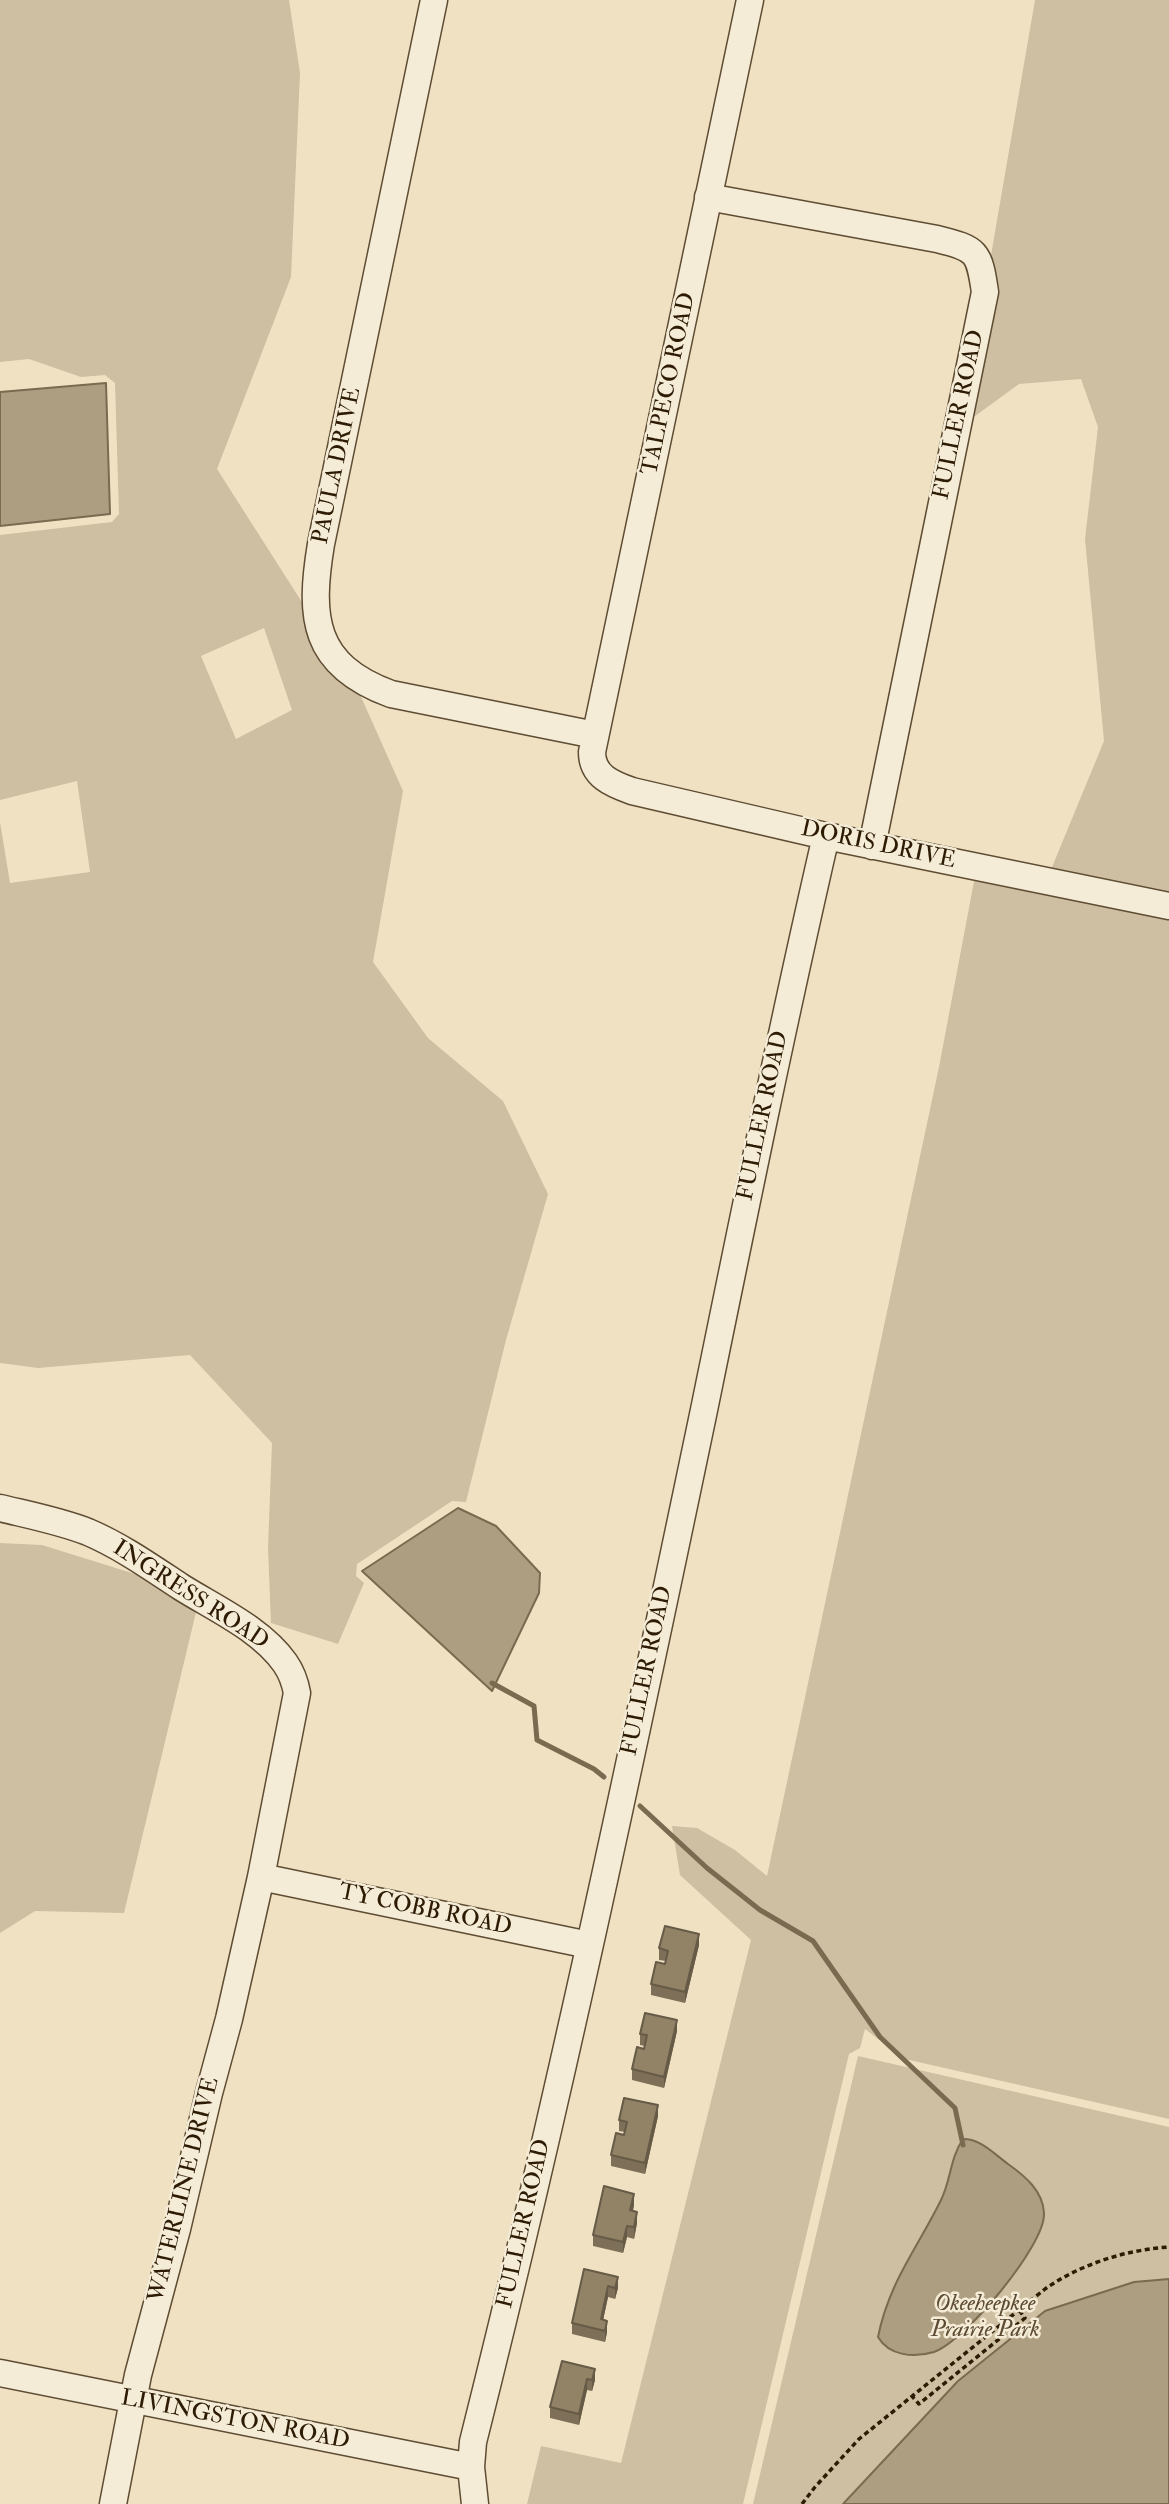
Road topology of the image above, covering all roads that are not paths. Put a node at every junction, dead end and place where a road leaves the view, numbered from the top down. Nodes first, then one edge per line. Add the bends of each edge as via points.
1 (434, 0) edge
2 (750, 0) edge
3 (708, 197) junction
4 (595, 735) junction
5 (594, 768) joint
6 (826, 836) junction
7 (872, 846) junction
8 (1169, 906) edge
9 (0, 1508) edge
10 (261, 1877) junction
11 (589, 1945) junction
12 (0, 2373) edge
13 (133, 2400) junction
14 (471, 2467) junction
15 (113, 2504) edge
16 (475, 2504) edge

1 - 4 street, PAULA DRIVE via 321,544 314,583 318,626 341,665 370,686
2 - 3 street, TALPECO ROAD
3 - 4 street, TALPECO ROAD
3 - 7 street, FULLER ROAD via 937,239 967,247 981,264 985,292
4 - 5 street, TALPECO ROAD
5 - 6 street, DORIS DRIVE via 609,783 632,791
6 - 7 street, DORIS DRIVE
6 - 11 street, FULLER ROAD
7 - 8 street, DORIS DRIVE
9 - 10 street, INGRESS ROAD via 89,1532 248,1629 285,1662 298,1693
10 - 11 street, TY COBB ROAD
10 - 13 street, WATERLINE DRIVE
11 - 14 street, FULLER ROAD via 473,2442
12 - 13 street, LIVINGSTON ROAD
13 - 14 street, LIVINGSTON ROAD
13 - 15 street, WATERLINE DRIVE
14 - 16 street, FULLER ROAD

